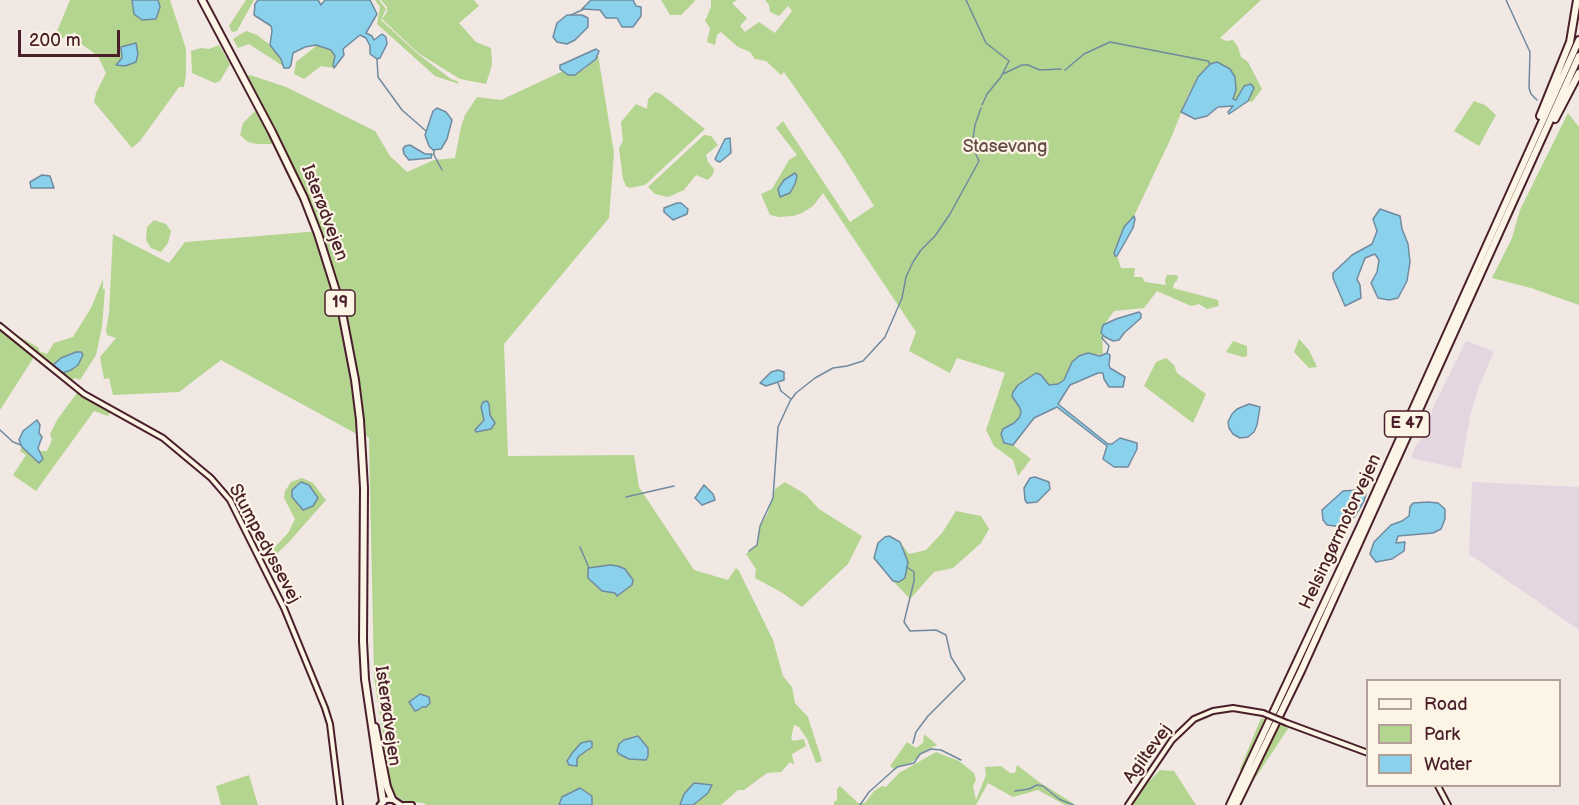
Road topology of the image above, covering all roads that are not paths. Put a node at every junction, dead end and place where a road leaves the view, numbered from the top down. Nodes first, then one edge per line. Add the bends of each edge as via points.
1 (202, 0) edge
2 (1577, 0) edge
3 (1579, 40) edge
4 (1579, 56) edge
5 (1579, 74) edge
6 (1537, 150) junction
7 (1522, 168) junction
8 (0, 326) edge
9 (364, 635) junction
10 (1366, 752) edge
11 (1439, 787) edge
12 (392, 799) junction
13 (382, 803) edge
14 (340, 805) edge
15 (403, 805) edge
16 (412, 805) edge
17 (1128, 805) edge
18 (1230, 805) edge
19 (1236, 805) edge
20 (1448, 805) edge

1 - 9 highway, Isterødvejen / 19 via 301,190 341,307 356,380 363,451
2 - 7 highway via 1570,42
3 - 7 highway, Helsingørmotorvejen / E 47
4 - 6 highway, Helsingørmotorvejen / E 47
5 - 6 highway
6 - 19 highway, Helsingørmotorvejen / E 47 via 1301,671
7 - 18 highway, Helsingørmotorvejen / E 47
8 - 14 street, Stumpedyssevej via 84,394 163,438 211,478 230,500 284,608 325,708
9 - 12 highway, Isterødvejen / 19 via 373,711
9 - 13 highway, Isterødvejen / 19 via 368,705
10 - 17 street, Agiltevej, bridge via 1263,713 1233,708 1213,711 1194,719 1172,740
11 - 20 street
12 - 13 main road, 19
12 - 15 main road
15 - 16 street

